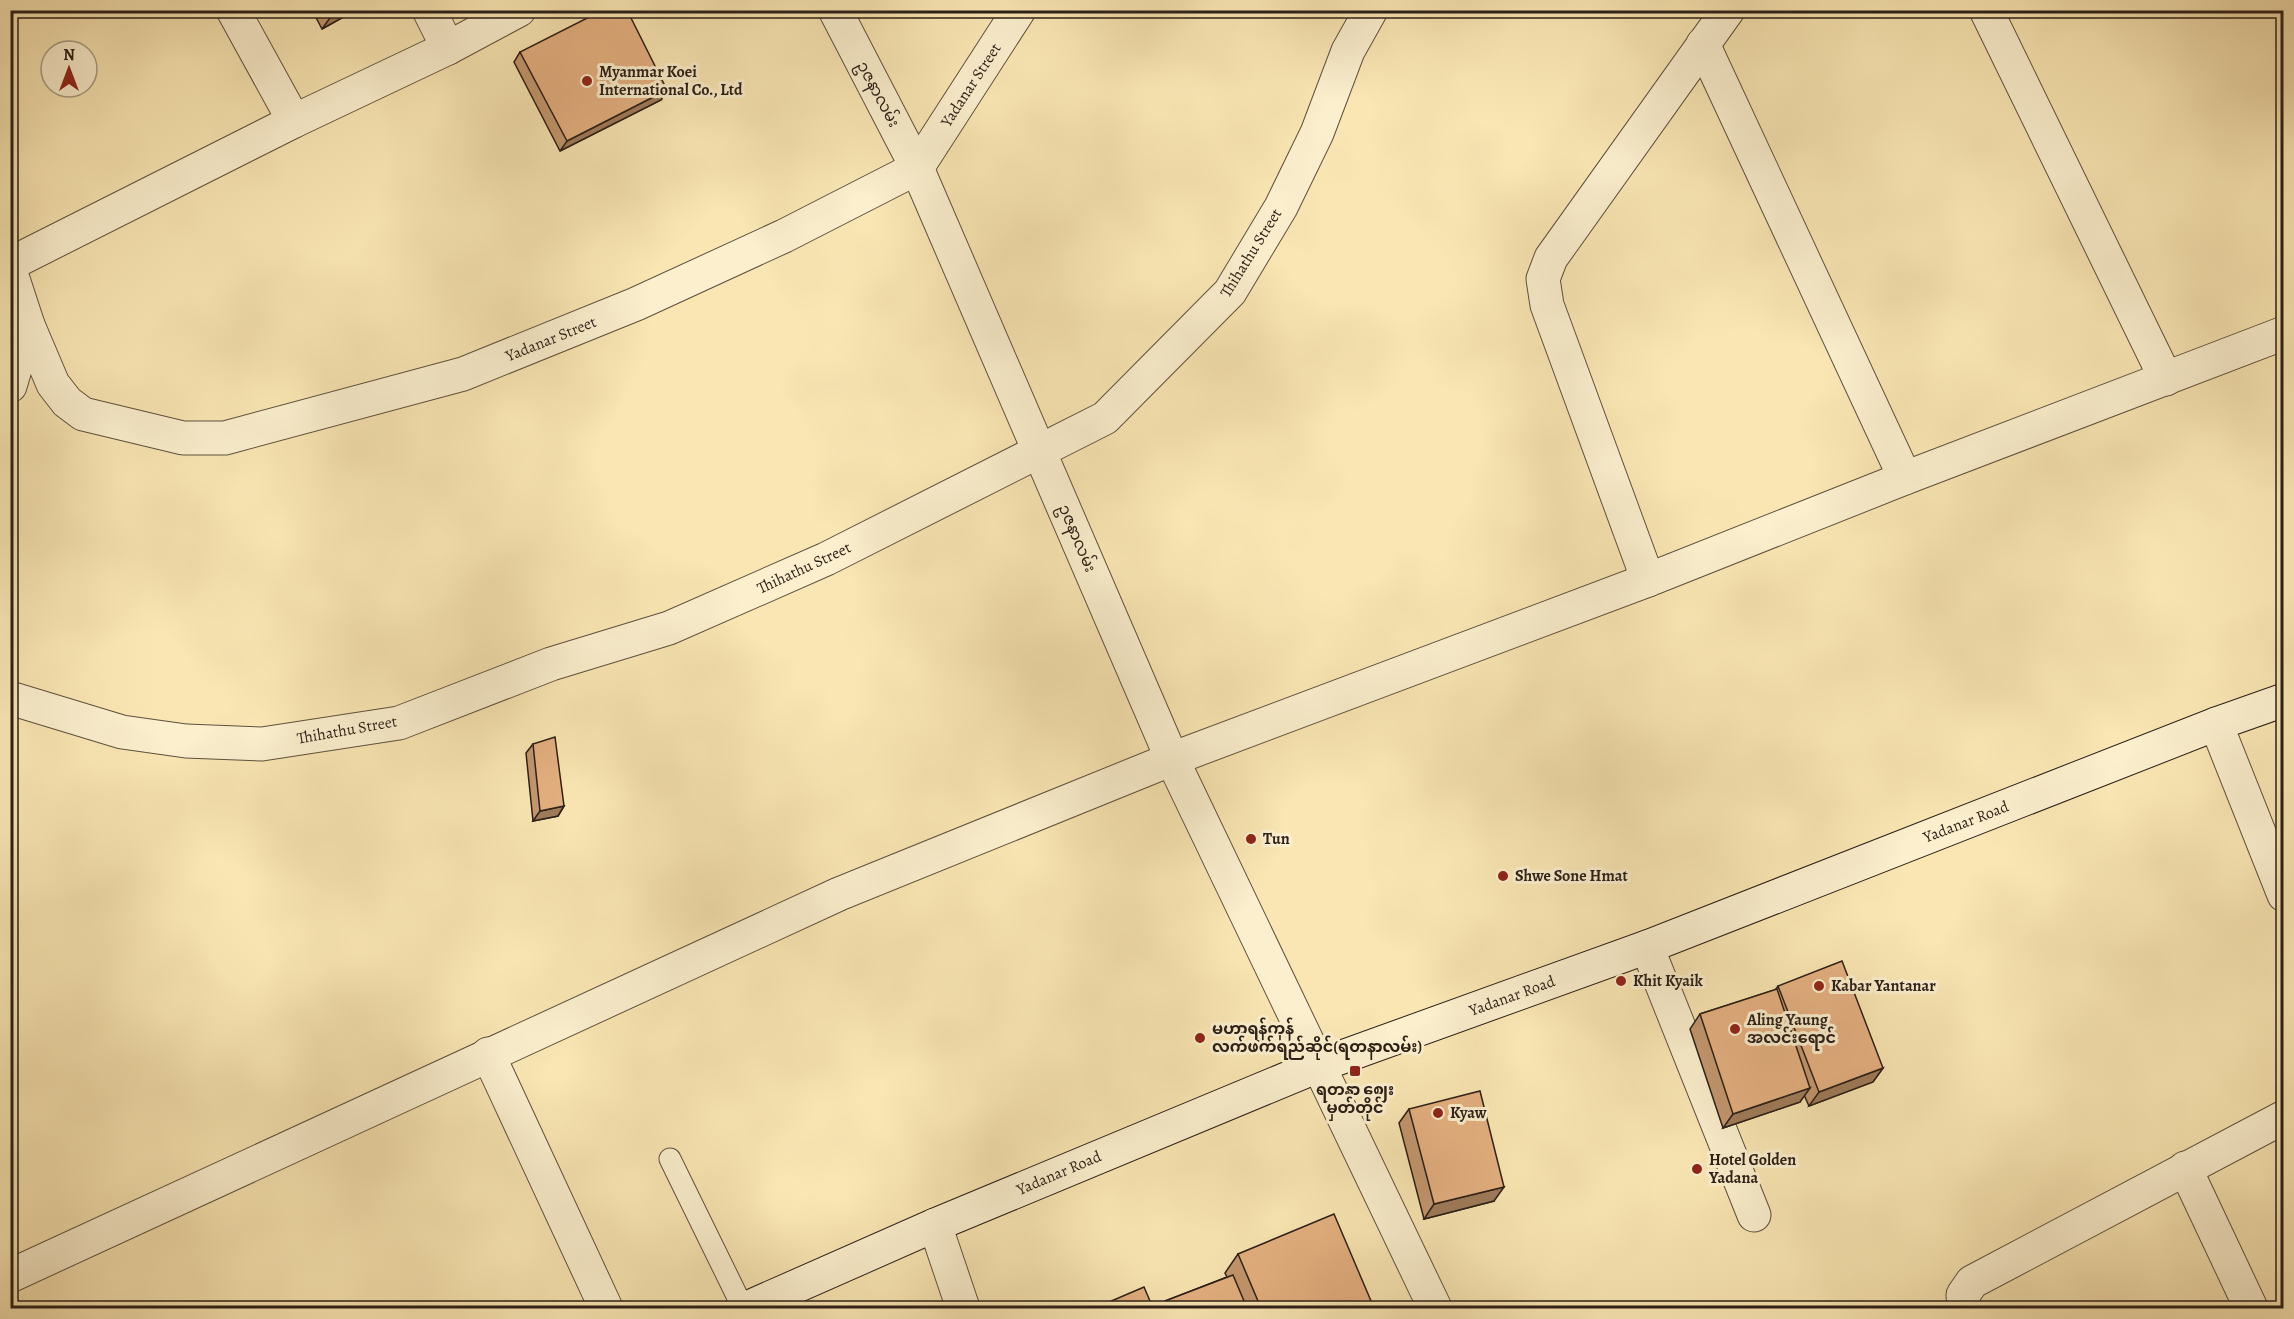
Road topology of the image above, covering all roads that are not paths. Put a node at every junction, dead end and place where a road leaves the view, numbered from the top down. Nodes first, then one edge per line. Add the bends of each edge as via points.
1 (233, 10) edge
2 (429, 10) edge
3 (519, 10) edge
4 (835, 10) edge
5 (1019, 10) edge
6 (1371, 10) edge
7 (1728, 10) edge
8 (1986, 10) edge
9 (1703, 44) junction
10 (448, 48) junction
11 (294, 121) junction
12 (917, 168) junction
13 (10, 264) edge
14 (10, 270) edge
15 (28, 325) junction
16 (2283, 333) edge
17 (2166, 379) junction
18 (10, 386) edge
19 (1039, 451) junction
20 (1905, 478) junction
21 (1648, 579) junction
22 (10, 698) edge
23 (2283, 700) edge
24 (2216, 724) junction
25 (1173, 759) junction
26 (2283, 895) edge
27 (1647, 947) junction
28 (488, 1054) junction
29 (1320, 1065) junction
30 (2283, 1117) edge
31 (670, 1159) dead end
32 (2185, 1168) junction
33 (1754, 1215) dead end
34 (935, 1225) junction
35 (10, 1276) edge
36 (606, 1308) edge
37 (745, 1308) edge
38 (963, 1308) edge
39 (1435, 1308) edge
40 (1964, 1308) edge
41 (2251, 1308) edge

1 - 11 street
2 - 10 street
3 - 10 street
4 - 12 street, ဥဇနာလမ်း
5 - 12 street, Yadanar Street
6 - 19 street, Thihathu Street via 1348,51 1317,133 1281,207 1230,292 1105,418
7 - 9 street
8 - 17 street
9 - 20 street
9 - 21 street via 1551,258 1543,279 1546,305
10 - 11 street
11 - 13 street
12 - 15 street, Yadanar Street via 784,236 636,304 463,375 225,438 183,438 83,414 53,384
12 - 19 street, ဥဇနာလမ်း
14 - 15 street, Yadanar Street
15 - 18 street
16 - 17 street
17 - 20 street
19 - 22 street, Thihathu Street via 826,559 669,628 551,664 399,723 262,744 186,741 122,732
19 - 25 street, ဥဇနာလမ်း
20 - 21 street
21 - 25 street
23 - 24 street, Yadanar Road
24 - 26 street
24 - 27 street, Yadanar Road
25 - 28 street via 839,894
25 - 29 street, ဥဇနာလမ်း
27 - 29 street, Yadanar Road
27 - 33 street
28 - 35 street
28 - 36 street
29 - 34 street, Yadanar Road
29 - 39 street, ဥဇနာလမ်း
30 - 32 street
31 - 37 lane
32 - 40 street via 1972,1282 1964,1295
32 - 41 street
34 - 37 street, Yadanar Road
34 - 38 street

